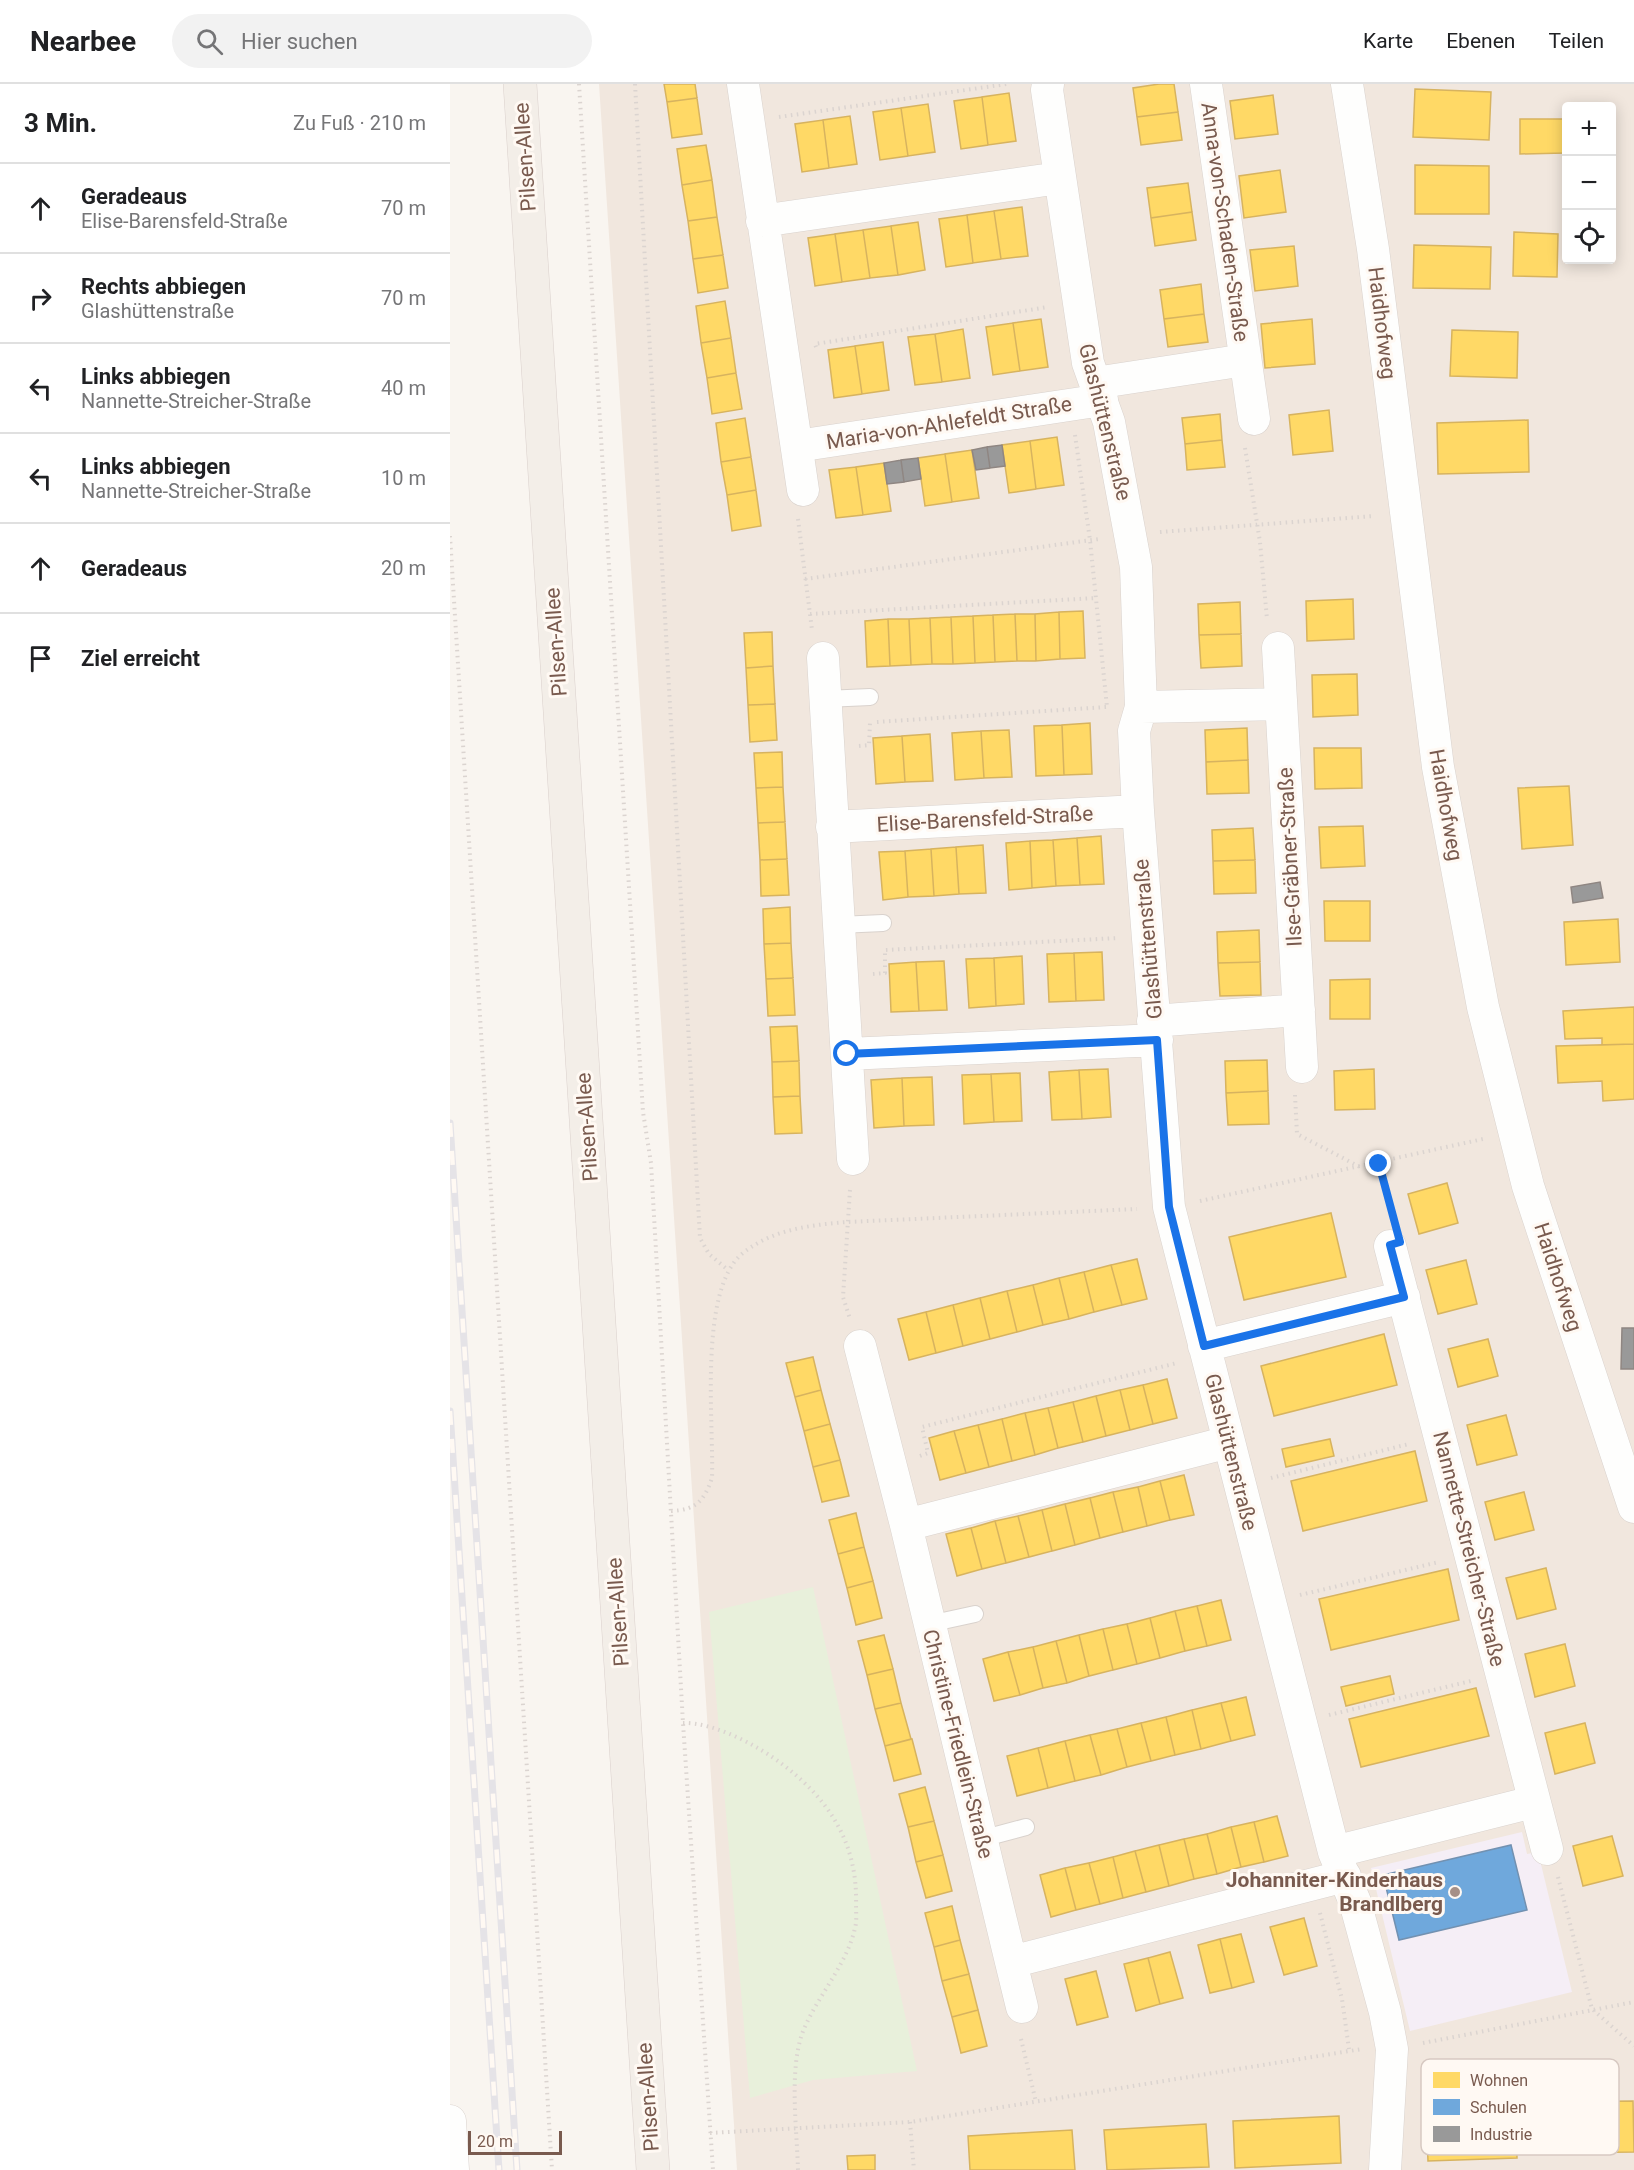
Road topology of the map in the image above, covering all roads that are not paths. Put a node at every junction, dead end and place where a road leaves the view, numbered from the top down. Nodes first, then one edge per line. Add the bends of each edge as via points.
1 (520, 84) edge
2 (743, 84) edge
3 (1048, 84) edge
4 (1206, 84) edge
5 (1347, 84) edge
6 (1059, 178) junction
7 (762, 221) junction
8 (1245, 360) junction
9 (1098, 392) junction
10 (1254, 419) road end
11 (797, 446) junction
12 (803, 490) road end
13 (1278, 648) road end
14 (823, 658) road end
15 (870, 697) dead end
16 (825, 699) junction
17 (1281, 704) junction
18 (1141, 707) junction
19 (1138, 811) junction
20 (832, 827) junction
21 (883, 923) dead end
22 (839, 925) junction
23 (1299, 1010) junction
24 (1155, 1030) junction
25 (847, 1054) junction
26 (1302, 1067) road end
27 (853, 1159) road end
28 (1390, 1245) road end
29 (1404, 1297) junction
30 (860, 1346) road end
31 (1205, 1351) junction
32 (1229, 1442) junction
33 (1628, 1469) edge
34 (1634, 1507) edge
35 (906, 1525) junction
36 (975, 1614) dead end
37 (929, 1624) junction
38 (1533, 1802) junction
39 (1026, 1827) dead end
40 (981, 1839) junction
41 (1547, 1849) road end
42 (1340, 1864) junction
43 (1011, 1962) junction
44 (1022, 2007) road end
45 (450, 2121) edge
46 (453, 2170) edge
47 (653, 2170) edge
48 (1385, 2170) edge

1 - 47 main road, Pilsen-Allee
2 - 7 street, Maria-von-Ahlefeldt Straße
3 - 6 street, Glashüttenstraße
4 - 8 street, Anna-von-Schaden-Straße
5 - 33 street, Haidhofweg via 1376,271 1438,767 1483,1007 1528,1186
6 - 7 street
6 - 9 street, Glashüttenstraße via 1088,363
7 - 11 street, Maria-von-Ahlefeldt Straße
8 - 9 street, Anna-von-Schaden-Straße
8 - 10 street, Anna-von-Schaden-Straße
9 - 11 street, Maria-von-Ahlefeldt Straße via 1071,405
9 - 18 street, Glashüttenstraße via 1109,422 1136,567
11 - 12 street, Maria-von-Ahlefeldt Straße
13 - 17 street, Ilse-Gräbner-Straße
14 - 16 street
15 - 16 lane
16 - 20 street
17 - 18 street
17 - 23 street, Ilse-Gräbner-Straße
18 - 19 street, Glashüttenstraße via 1134,731
19 - 20 street, Elise-Barensfeld-Straße
19 - 24 street, Glashüttenstraße
20 - 22 street
21 - 22 lane
22 - 25 street
23 - 24 street
23 - 26 street, Ilse-Gräbner-Straße
24 - 25 street
24 - 31 street, Glashüttenstraße via 1169,1207
25 - 27 street
28 - 29 street, Nannette-Streicher-Straße
29 - 31 street
29 - 38 street, Nannette-Streicher-Straße
30 - 35 street, Christine-Friedlein-Straße
31 - 32 street, Glashüttenstraße
32 - 35 street
32 - 42 street, Glashüttenstraße
33 - 34 street, Haidhofweg
35 - 37 street, Christine-Friedlein-Straße
36 - 37 lane
37 - 40 street, Christine-Friedlein-Straße
38 - 41 street, Nannette-Streicher-Straße
38 - 42 street
39 - 40 lane
40 - 43 street, Christine-Friedlein-Straße
42 - 43 street via 1313,1886
42 - 48 street, Glashüttenstraße via 1385,2012 1392,2049
43 - 44 street, Christine-Friedlein-Straße
45 - 46 street

